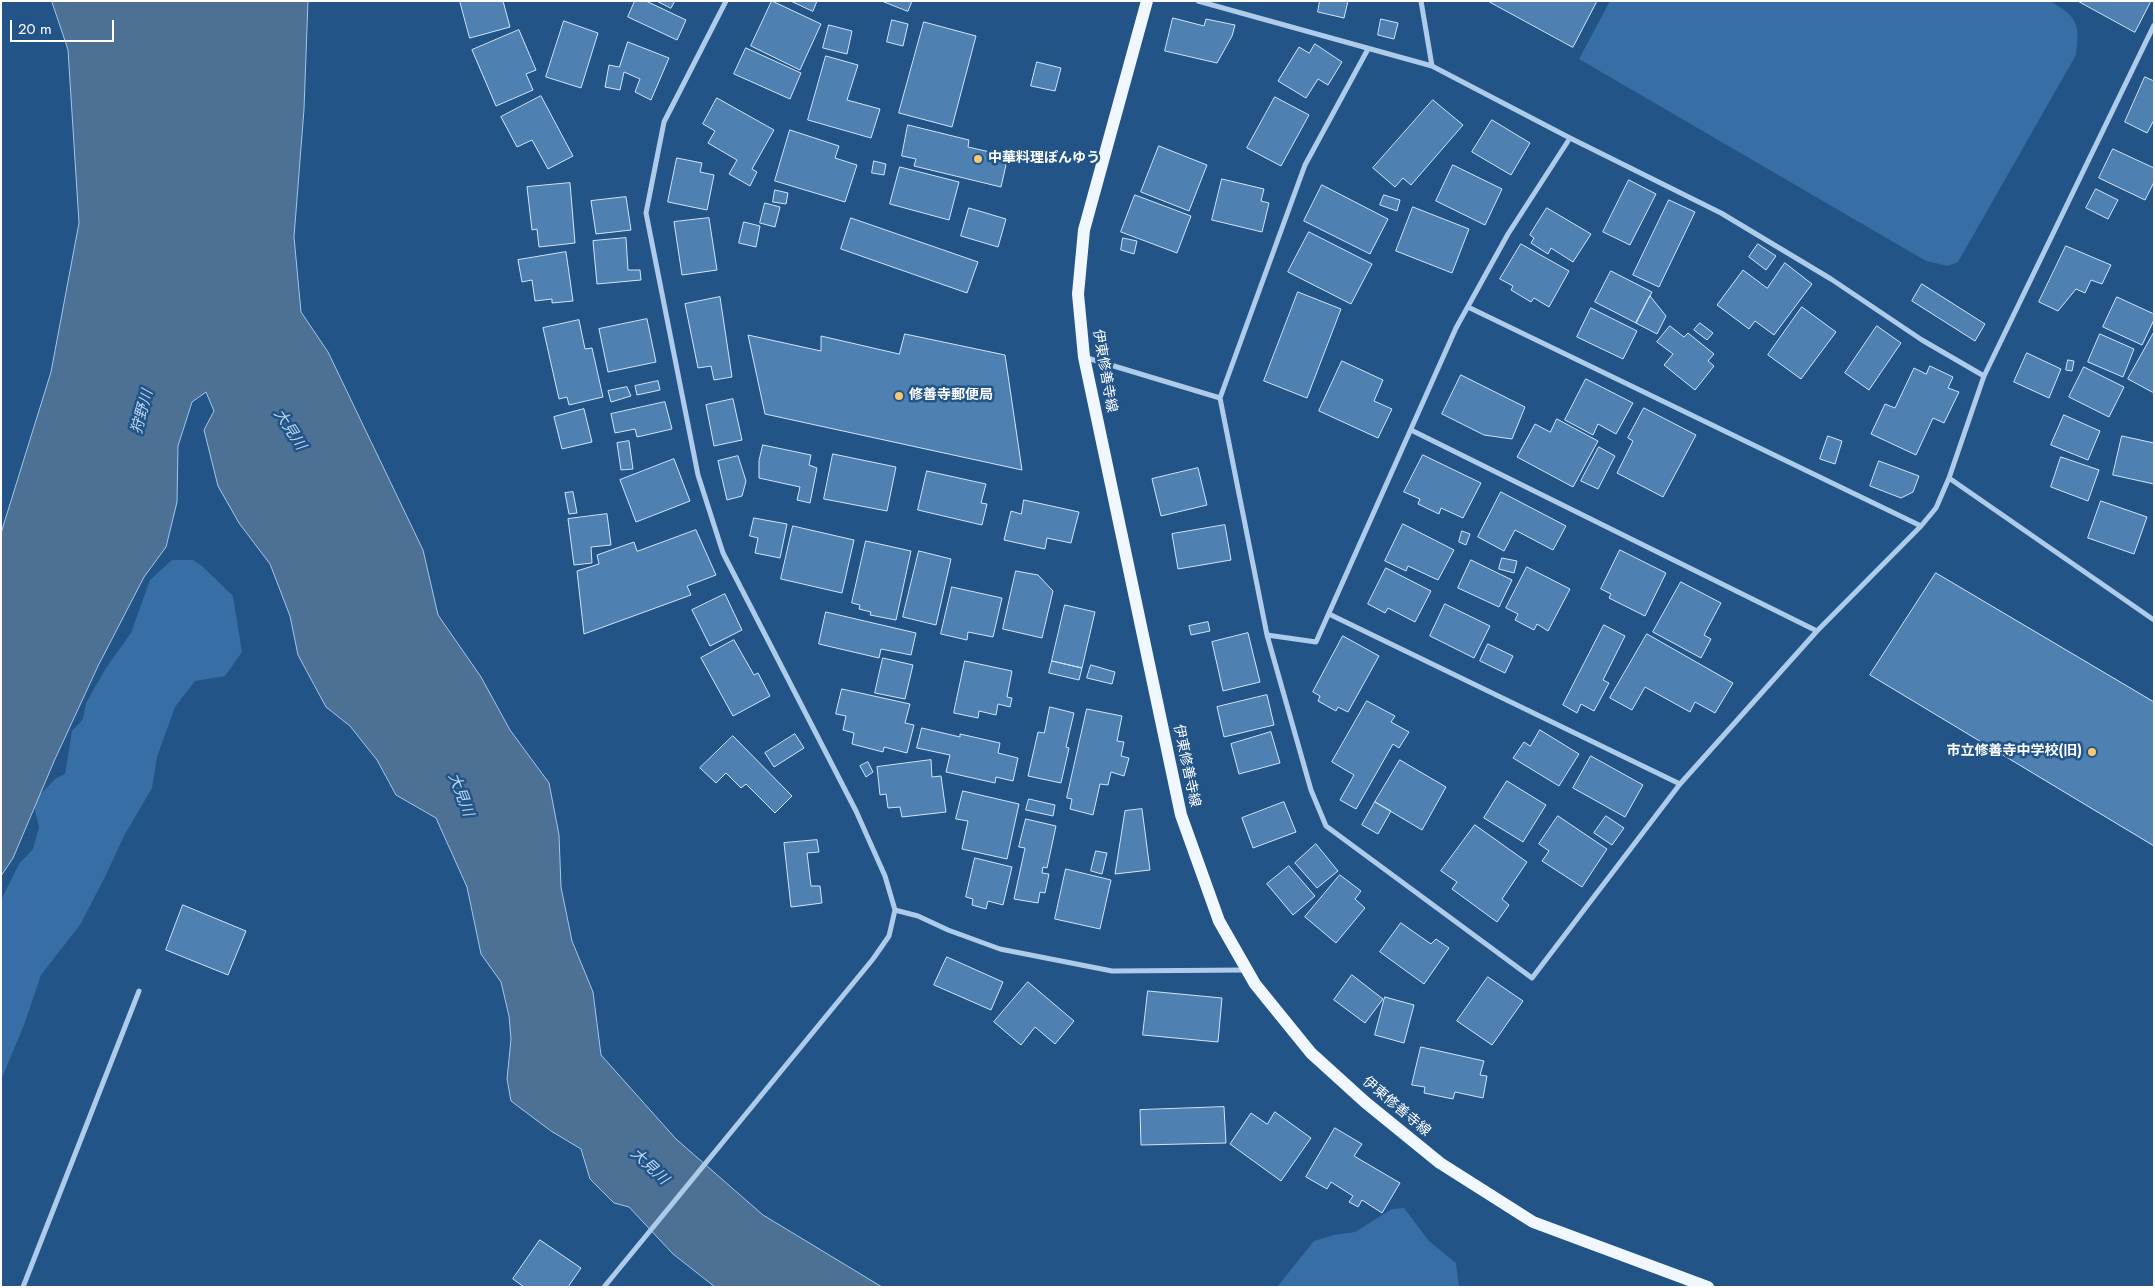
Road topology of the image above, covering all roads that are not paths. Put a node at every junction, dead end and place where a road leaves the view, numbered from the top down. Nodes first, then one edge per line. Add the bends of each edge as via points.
1 (726, 1) edge
2 (1147, 1) edge
3 (1198, 1) edge
4 (1421, 1) edge
5 (2154, 25) edge
6 (1368, 49) junction
7 (1432, 66) junction
8 (1570, 138) junction
9 (1468, 308) junction
10 (1084, 357) junction
11 (1984, 376) junction
12 (1220, 398) junction
13 (1411, 430) junction
14 (1949, 478) junction
15 (1921, 526) junction
16 (1329, 614) junction
17 (2154, 620) edge
18 (1817, 631) junction
19 (1267, 635) junction
20 (1680, 784) junction
21 (894, 910) junction
22 (1247, 970) junction
23 (139, 991) dead end
24 (24, 1287) edge
25 (604, 1287) edge
26 (1708, 1287) edge

1 - 21 street via 664,122 646,213 698,475 723,553 856,811 885,876
2 - 10 main road, 伊東修善寺線 via 1084,230 1078,294
3 - 6 street
4 - 7 street
5 - 11 street
6 - 7 street
6 - 12 street via 1305,165
7 - 8 street
8 - 9 street via 1508,234
8 - 11 street via 1721,213
9 - 13 street
9 - 15 street
10 - 12 street
10 - 22 main road, 伊東修善寺線 via 1181,815 1220,921
11 - 14 street
12 - 19 street
13 - 16 street
13 - 18 street
14 - 15 street via 1936,508
14 - 17 street
15 - 18 street
16 - 19 street via 1316,642
16 - 20 street
18 - 20 street
19 - 20 street via 1311,790 1326,826 1532,978
21 - 22 street via 918,916 1000,949 1112,971
21 - 25 street via 889,936 872,959
22 - 26 main road, 伊東修善寺線 via 1311,1053 1440,1163 1533,1222
23 - 24 street

